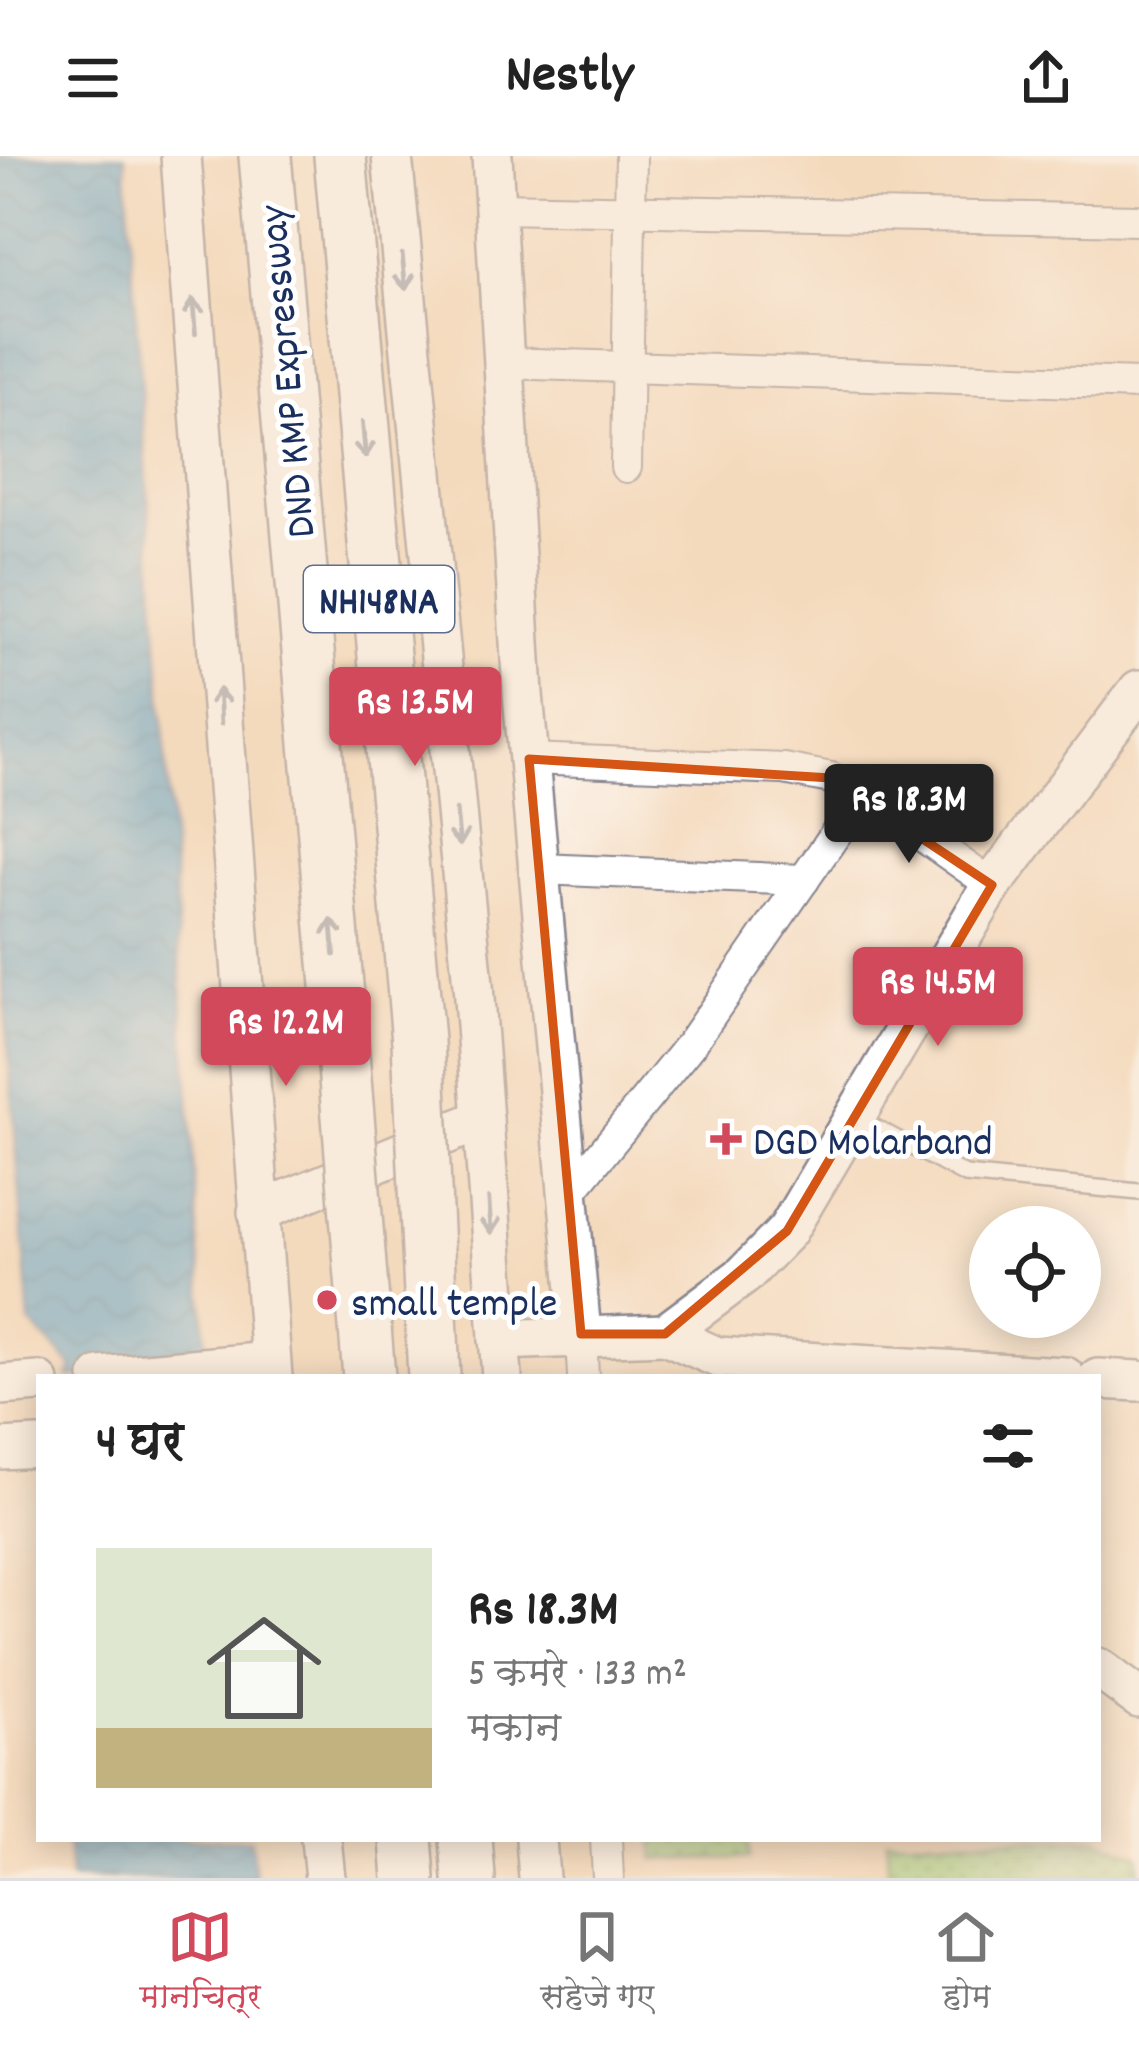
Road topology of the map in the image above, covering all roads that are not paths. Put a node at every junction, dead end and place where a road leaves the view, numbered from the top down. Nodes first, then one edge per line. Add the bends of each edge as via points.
1 (181, 156) edge
2 (265, 156) edge
3 (340, 156) edge
4 (392, 156) edge
5 (492, 156) edge
6 (631, 156) edge
7 (495, 208) junction
8 (630, 210) junction
9 (1139, 220) edge
10 (504, 363) junction
11 (628, 367) junction
12 (1139, 384) edge
13 (626, 467) dead end
14 (1139, 690) edge
15 (529, 759) junction
16 (863, 794) junction
17 (540, 869) junction
18 (804, 880) junction
19 (992, 886) junction
20 (855, 1117) junction
21 (483, 1119) junction
22 (1139, 1192) edge
23 (568, 1195) junction
24 (258, 1212) junction
25 (581, 1334) junction
26 (665, 1334) junction
27 (501, 1359) edge
28 (728, 1367) edge
29 (259, 1368) edge
30 (153, 1374) edge
31 (369, 1374) edge
32 (434, 1374) edge
33 (583, 1374) edge
34 (964, 1374) edge
35 (1101, 1379) edge
36 (1139, 1381) edge
37 (36, 1382) edge
38 (0, 1385) edge
39 (36, 1447) edge
40 (0, 1449) edge
41 (1101, 1670) edge
42 (1139, 1698) edge
43 (321, 1842) edge
44 (406, 1842) edge
45 (466, 1842) edge
46 (536, 1842) edge
47 (606, 1842) edge
48 (326, 1878) edge
49 (409, 1878) edge
50 (469, 1878) edge
51 (539, 1878) edge
52 (608, 1878) edge

24 -> 1 street
31 -> 2 highway, DND KMP Expressway / NH148NA, bridge
3 -> 32 highway, DND KMP Expressway / NH148NA, bridge via 418,1042
4 -> 21 street
5 - 7 street
6 - 8 street
7 - 8 street
7 - 10 street
8 - 9 street
8 - 11 street
10 - 11 street
10 - 15 street
11 - 12 street
11 - 13 street
14 - 19 street
15 - 16 street via 784,769
15 - 17 street
16 - 18 street
16 - 19 street
17 - 18 street
17 - 23 street
18 - 23 street via 690,1046
19 - 20 street
20 - 22 lane via 965,1175
20 - 26 street via 787,1231
21 - 24 street
21 -> 27 street
23 - 25 street
24 - 29 street
25 - 26 street
25 - 27 street
25 - 33 street
26 - 28 street
28 - 34 street
29 - 30 street
35 - 36 street
37 - 38 street
39 - 40 street
41 - 42 street
43 - 48 street
44 - 49 highway
45 - 50 highway
46 - 51 street
47 - 52 street

